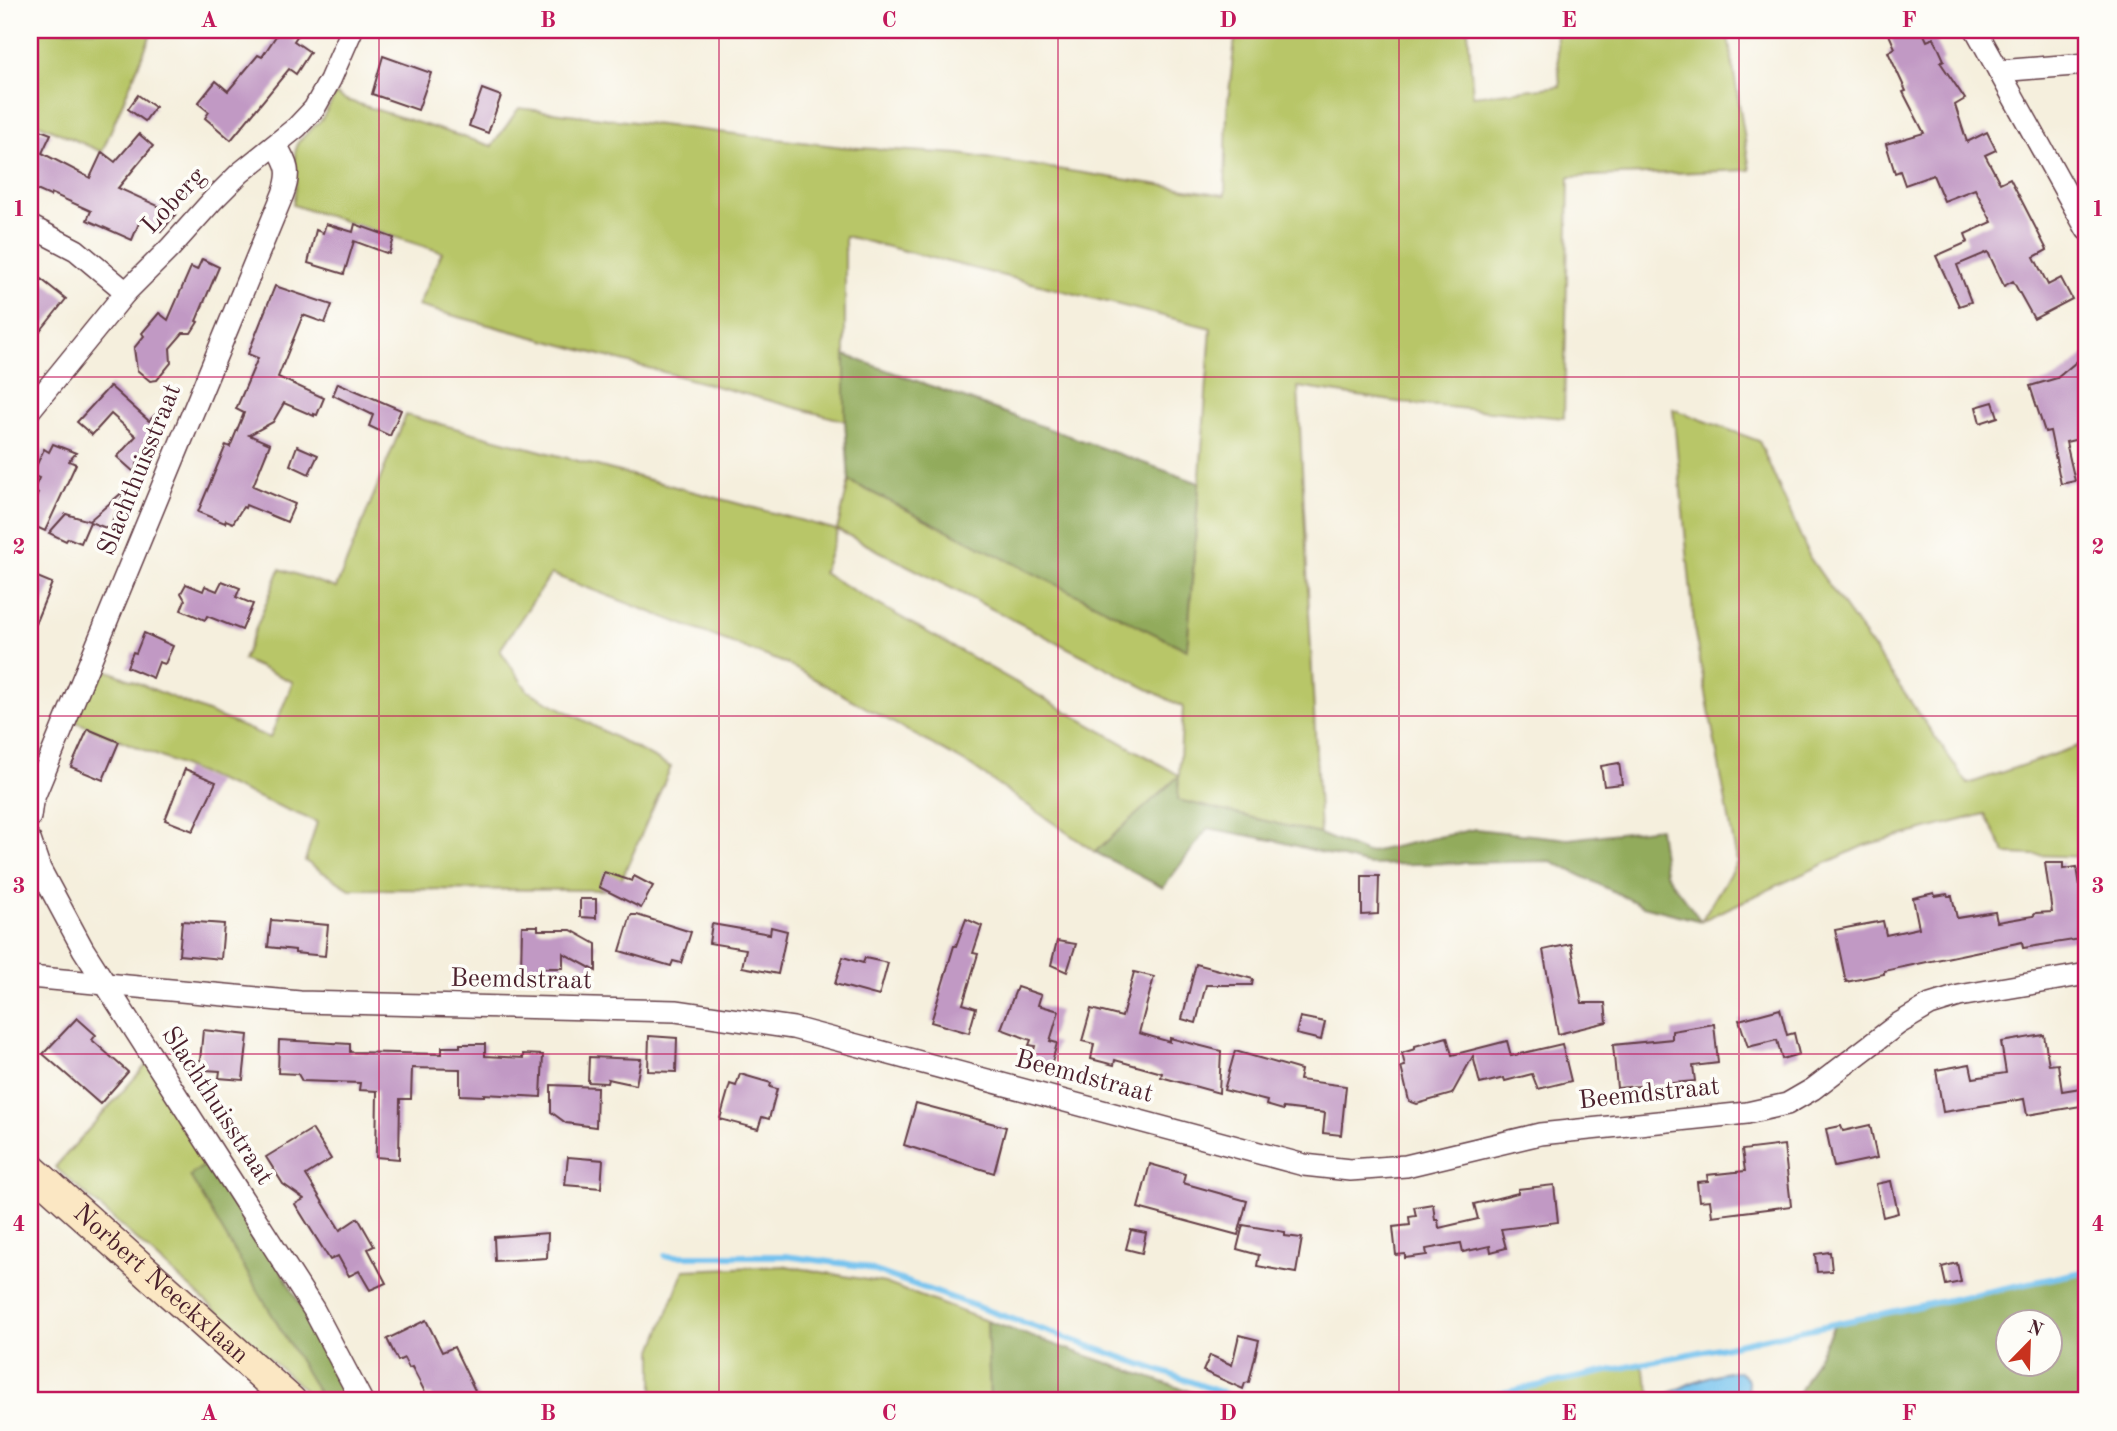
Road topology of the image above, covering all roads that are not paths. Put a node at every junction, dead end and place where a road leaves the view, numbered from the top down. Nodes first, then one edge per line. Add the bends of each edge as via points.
1 (352, 30) edge
2 (1976, 30) edge
3 (2087, 64) edge
4 (1999, 71) junction
5 (276, 145) junction
6 (30, 226) edge
7 (2087, 230) edge
8 (126, 292) junction
9 (30, 410) edge
10 (30, 817) edge
11 (30, 840) edge
12 (2087, 974) edge
13 (30, 976) edge
14 (106, 985) junction
15 (30, 1168) edge
16 (291, 1401) edge
17 (362, 1401) edge

1 - 5 street, Loberg via 314,109
2 - 4 street
3 - 4 street
4 - 7 street
5 - 8 street, Loberg via 240,173
5 - 10 street, Slachthuisstraat via 289,178 32,802
6 - 8 street via 76,250
8 - 9 street, Loberg
11 - 14 street, Slachthuisstraat via 40,869
12 - 14 street, Beemdstraat via 1930,1005 1787,1104 1747,1113 1540,1134 1406,1166 1350,1170 1304,1166 793,1028 738,1019 676,1011 300,1002
13 - 14 street, Beemdstraat
14 - 17 street, Slachthuisstraat via 314,1310
15 - 16 main road, Norbert Neeckxlaan

